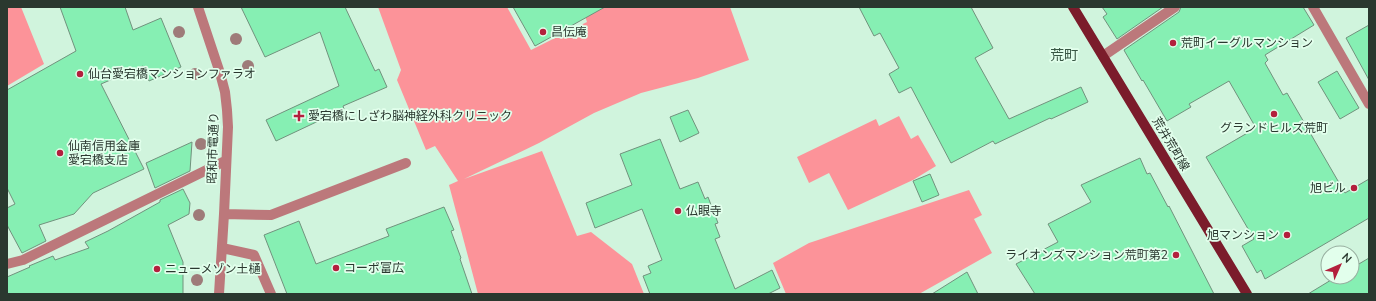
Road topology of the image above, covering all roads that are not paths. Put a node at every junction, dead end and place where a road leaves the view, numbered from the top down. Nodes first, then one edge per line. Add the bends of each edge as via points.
1 (198, 7) edge
2 (1073, 7) edge
3 (1175, 7) edge
4 (1313, 7) edge
5 (1103, 56) junction
6 (1369, 104) edge
7 (226, 161) junction
8 (406, 163) dead end
9 (224, 214) junction
10 (222, 248) junction
11 (7, 264) edge
12 (219, 294) edge
13 (271, 294) edge
14 (1246, 294) edge

1 - 7 street, 昭和市電通り via 225,92 228,127
2 - 5 main road, 荒井荒町線
3 - 5 street
4 - 6 street
5 - 14 main road, 荒井荒町線
7 - 9 street, 昭和市電通り
7 - 11 street via 23,260
8 - 9 street via 271,215
9 - 10 street, 昭和市電通り
10 - 12 street, 昭和市電通り
10 - 13 street via 254,255

